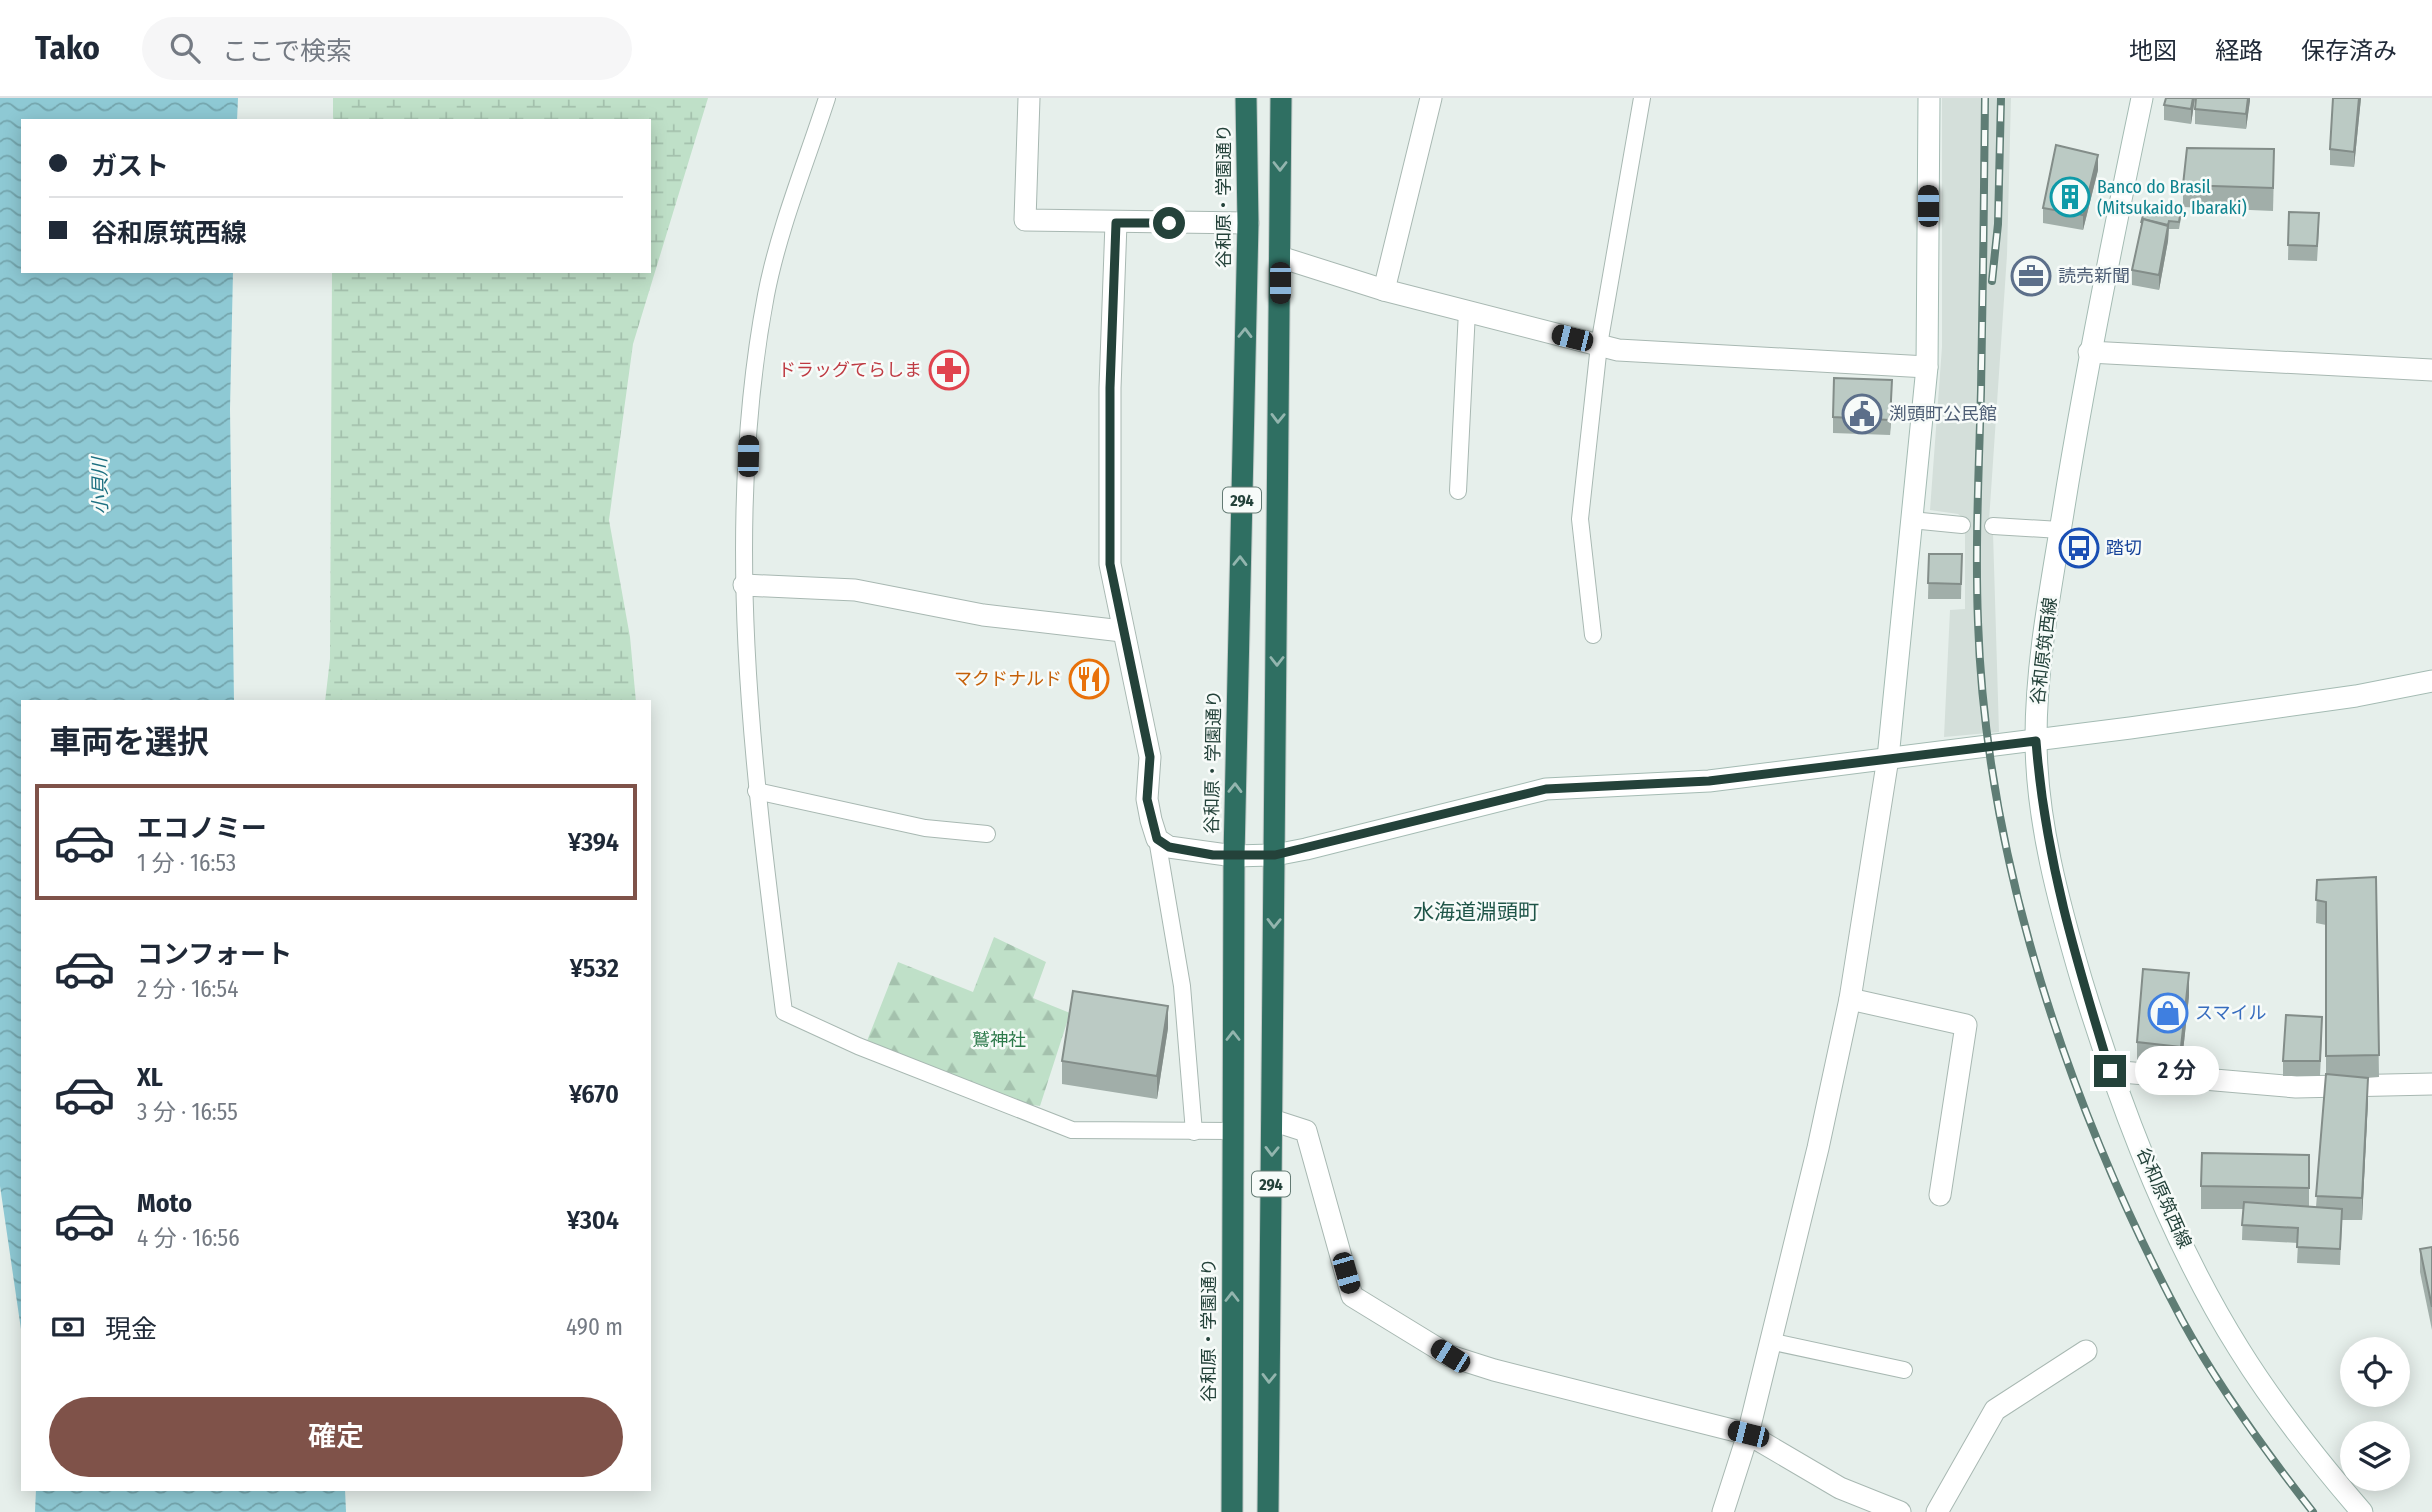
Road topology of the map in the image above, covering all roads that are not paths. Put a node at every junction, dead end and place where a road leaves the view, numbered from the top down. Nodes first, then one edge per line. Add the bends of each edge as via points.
1 (827, 98) edge
2 (1029, 98) edge
3 (1246, 98) edge
4 (1281, 98) edge
5 (1431, 98) edge
6 (1642, 98) edge
7 (1929, 98) edge
8 (2142, 98) edge
9 (1116, 223) junction
10 (1248, 223) junction
11 (1280, 257) junction
12 (1384, 290) junction
13 (1468, 311) junction
14 (1599, 345) junction
15 (2089, 352) junction
16 (1927, 367) junction
17 (2432, 367) edge
18 (1458, 491) dead end
19 (1911, 520) junction
20 (1962, 525) dead end
21 (1993, 526) dead end
22 (2060, 530) junction
23 (744, 585) junction
24 (1122, 631) junction
25 (1594, 635) dead end
26 (2432, 681) edge
27 (2036, 741) junction
28 (1888, 758) junction
29 (756, 791) junction
30 (987, 834) dead end
31 (1157, 839) junction
32 (1275, 855) junction
33 (1234, 856) junction
34 (1850, 999) junction
35 (2110, 1071) junction
36 (2432, 1084) edge
37 (1272, 1120) junction
38 (1232, 1131) junction
39 (1194, 1132) junction
40 (1940, 1195) dead end
41 (1769, 1341) junction
42 (2086, 1351) dead end
43 (1904, 1370) dead end
44 (1748, 1434) junction
45 (1231, 1512) edge
46 (1268, 1512) edge
47 (1723, 1512) edge
48 (1900, 1512) edge
49 (1937, 1512) edge
50 (2362, 1512) edge

1 - 23 lane via 766,295 748,433
2 - 9 street via 1025,220
3 - 10 highway, 谷和原・学園通り / 294
4 -> 11 highway, 294
5 - 12 street
6 - 14 lane
7 - 16 street
8 - 15 street, 谷和原筑西線
9 - 10 street
9 - 24 street via 1110,564
33 -> 10 highway, 谷和原・学園通り / 294
11 - 12 street
11 -> 32 highway, 294
12 - 13 street
13 - 14 street
13 - 18 lane
14 - 16 street via 1618,350
14 - 25 lane via 1580,519
15 - 17 street
15 - 22 street, 谷和原筑西線
16 - 19 street
19 - 20 lane
19 - 28 street
21 - 22 lane
22 - 27 street, 谷和原筑西線 via 2041,660
23 - 24 street via 855,590 983,615
23 - 29 lane
24 - 31 street via 1150,757 1147,799
26 - 27 street
27 - 28 street
27 - 35 street, 谷和原筑西線 via 2044,826 2070,942
28 - 32 street via 1709,781 1546,789
28 - 34 street
29 - 30 lane via 925,828
29 - 39 lane via 784,1012 858,1046 1072,1129
31 - 33 street via 1169,847
31 - 39 lane via 1182,986
32 - 33 street
32 -> 37 highway, 294
38 -> 33 highway, 谷和原・学園通り / 294
34 - 40 street via 1966,1025
34 - 41 street
35 - 36 street via 2296,1087
35 - 50 street, 谷和原筑西線 via 2154,1181 2238,1349
37 - 44 street via 1306,1131 1352,1296 1450,1356
37 -> 46 highway, 294
38 - 39 lane
45 -> 38 highway, 谷和原・学園通り / 294
41 - 43 lane
41 - 44 street
42 - 49 street via 1995,1410
44 - 47 street
44 - 48 street via 1840,1488

